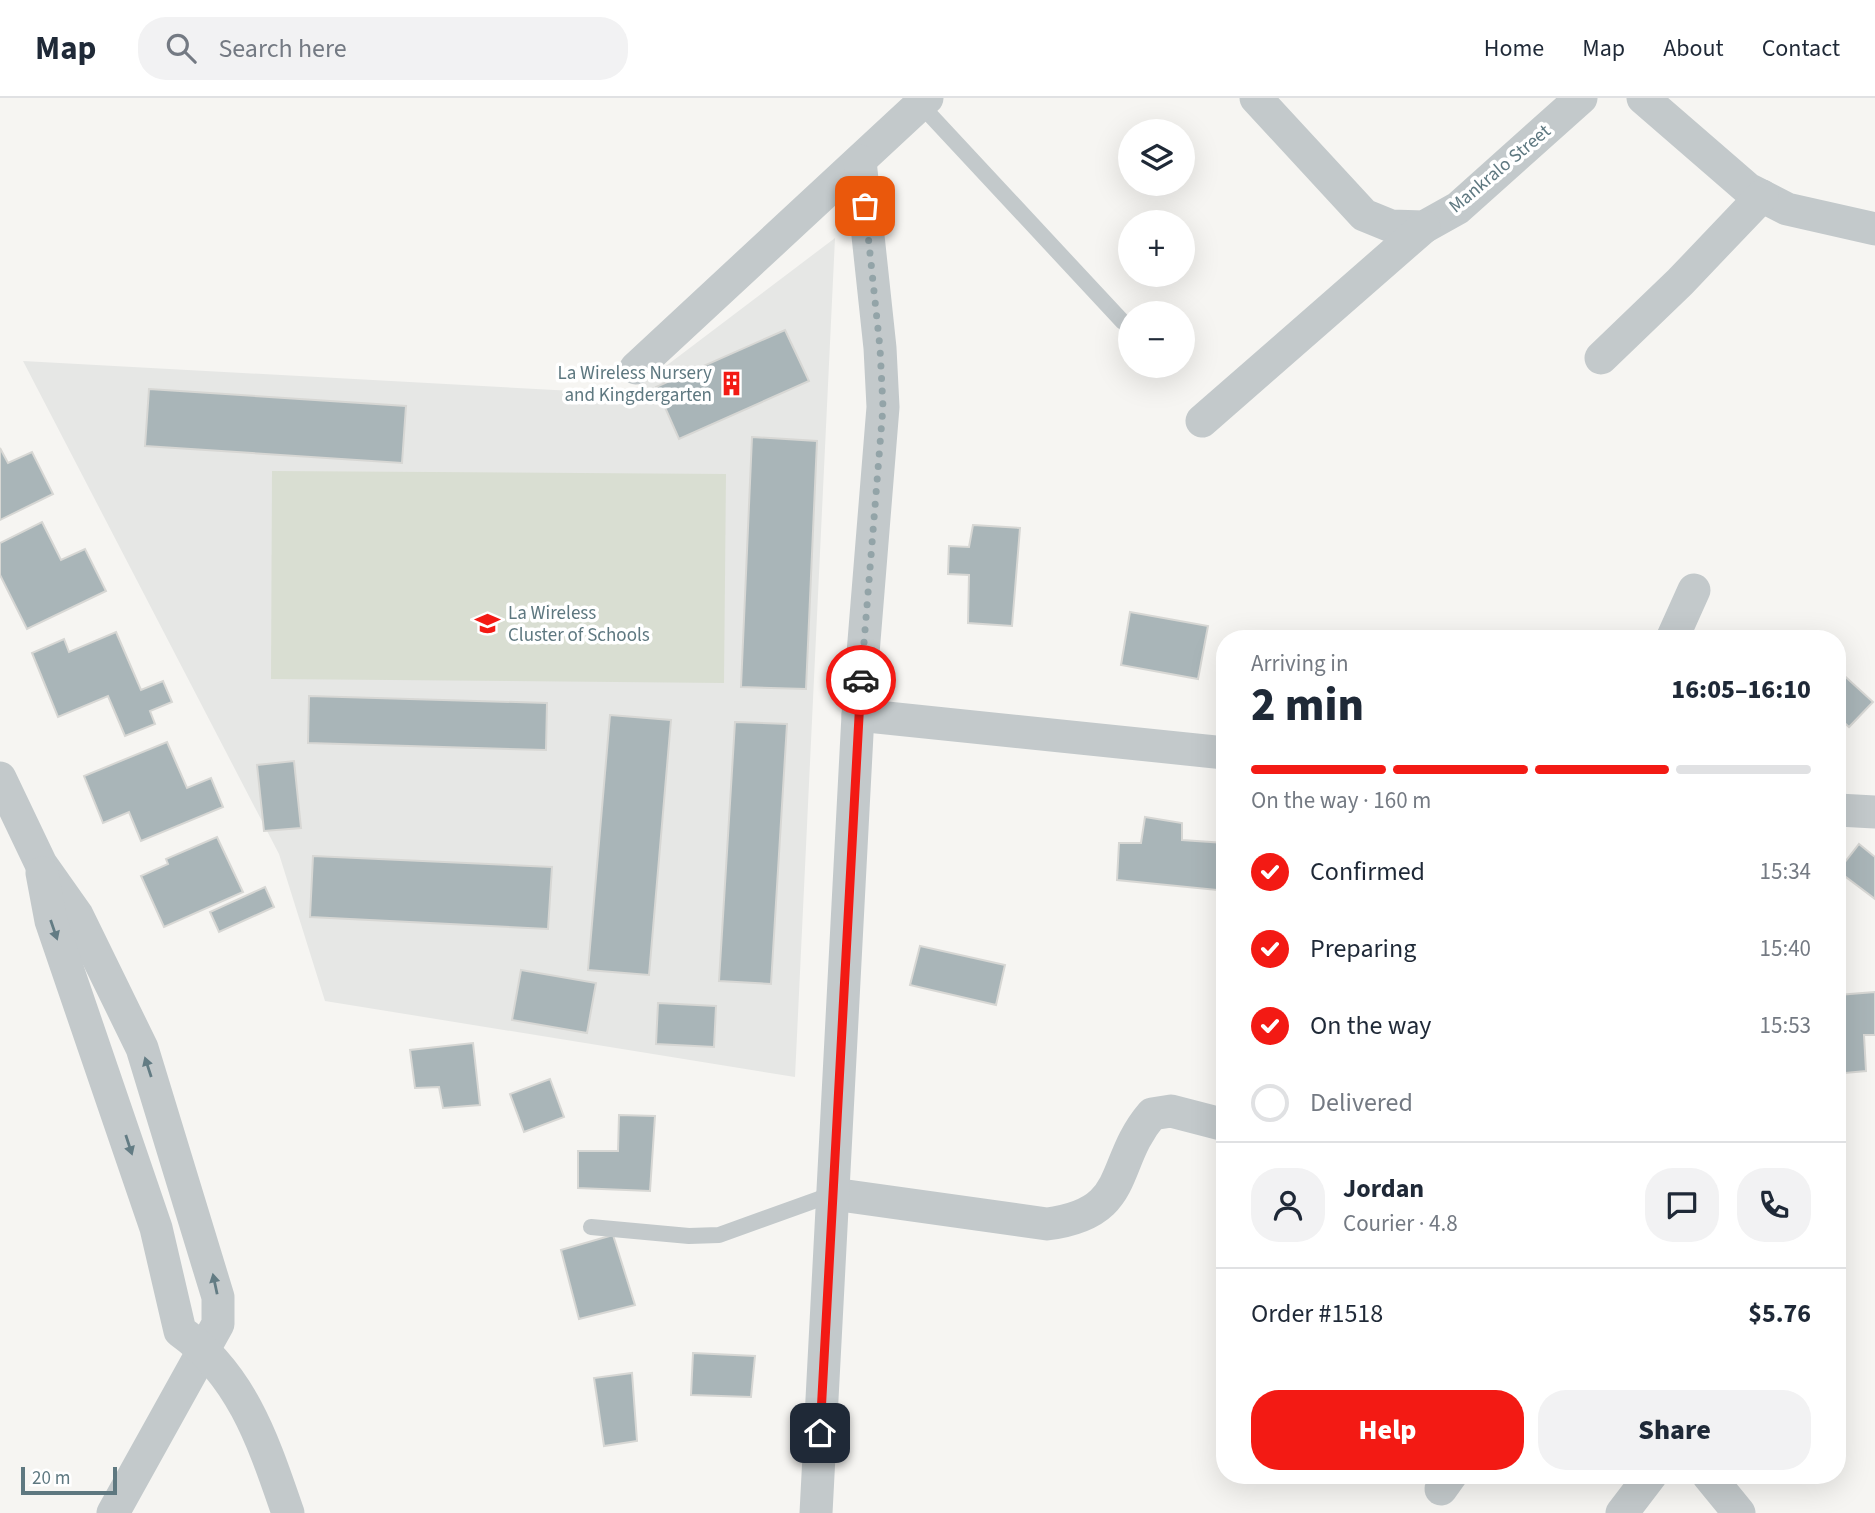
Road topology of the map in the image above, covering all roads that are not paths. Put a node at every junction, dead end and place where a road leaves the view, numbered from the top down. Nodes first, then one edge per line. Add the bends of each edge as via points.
1 (1256, 98) edge
2 (1581, 98) edge
3 (1643, 98) edge
4 (923, 101) edge
5 (860, 161) junction
6 (1762, 196) junction
7 (1424, 227) junction
8 (1875, 229) edge
9 (1118, 316) edge
10 (1601, 358) dead end
11 (636, 369) dead end
12 (1202, 421) dead end
13 (1694, 590) dead end
14 (1676, 630) edge
15 (858, 715) junction
16 (1216, 752) edge
17 (0, 778) edge
18 (1846, 810) edge
19 (1875, 812) edge
20 (41, 864) junction
21 (1216, 1123) edge
22 (833, 1194) junction
23 (591, 1227) dead end
24 (205, 1349) junction
25 (1644, 1484) edge
26 (1715, 1484) edge
27 (113, 1513) edge
28 (288, 1513) edge
29 (816, 1513) edge
30 (1622, 1513) edge
31 (1739, 1513) edge

1 - 7 street via 1364,215 1391,226
2 - 7 street, Mankralo Street via 1458,208
3 - 6 street
4 - 5 street
4 - 9 lane
5 - 11 street
5 - 15 street via 883,407
6 - 8 street via 1787,209
6 - 10 street
7 - 12 street, Mankralo Street
13 - 14 street
15 - 16 street
15 - 22 street
17 - 20 street
18 - 19 street
20 -> 24 street via 51,921 152,1216 180,1331
24 -> 20 street via 218,1324 218,1297 142,1048 77,915
21 - 22 street via 1171,1111 1152,1114 1140,1128 1117,1187 1094,1210 1073,1221 1047,1224
22 - 23 lane via 719,1235
22 - 29 street
24 - 27 street
24 - 28 street via 257,1424
25 - 30 street
26 - 31 street

